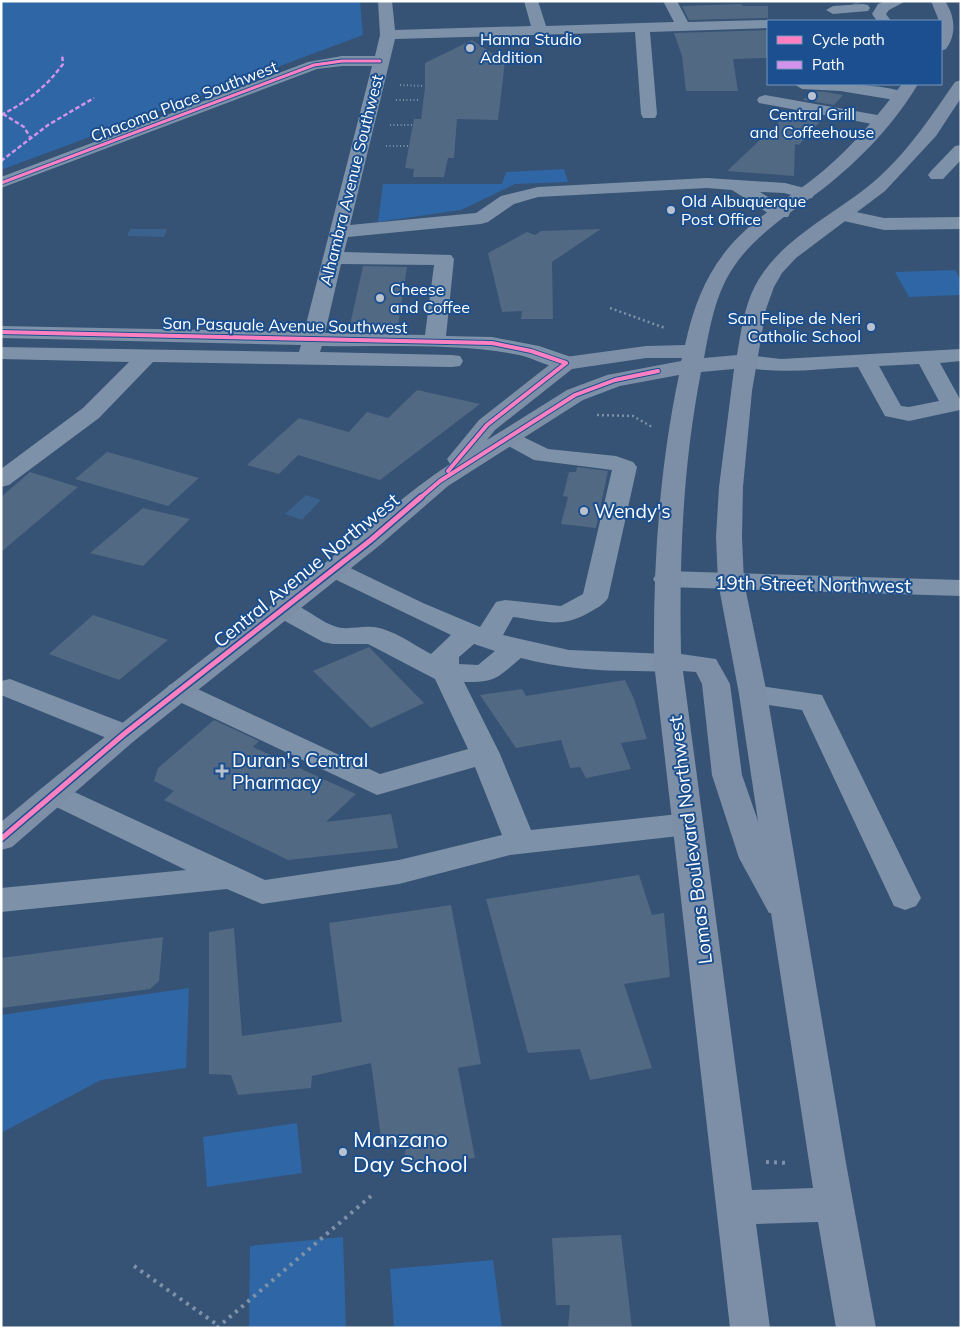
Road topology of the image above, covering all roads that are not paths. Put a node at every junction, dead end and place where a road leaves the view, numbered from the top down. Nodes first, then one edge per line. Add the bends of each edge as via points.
1 (385, 1) edge
2 (531, 1) edge
3 (670, 1) edge
4 (899, 1) edge
5 (938, 1) edge
6 (833, 11) edge
7 (882, 16) edge
8 (950, 22) edge
9 (767, 24) edge
10 (683, 26) junction
11 (642, 28) junction
12 (540, 30) junction
13 (387, 38) junction
14 (942, 44) edge
15 (380, 61) junction
16 (315, 65) junction
17 (780, 85) edge
18 (786, 85) edge
19 (836, 85) edge
20 (961, 85) edge
21 (906, 90) edge
22 (830, 111) junction
23 (649, 114) dead end
24 (883, 120) junction
25 (961, 150) edge
26 (937, 175) dead end
27 (1, 183) edge
28 (736, 185) junction
29 (806, 194) junction
30 (780, 213) junction
31 (842, 215) junction
32 (961, 223) edge
33 (339, 232) junction
34 (333, 258) junction
35 (1, 332) edge
36 (435, 341) junction
37 (311, 348) junction
38 (1, 353) edge
39 (148, 355) junction
40 (955, 356) edge
41 (926, 357) junction
42 (692, 359) junction
43 (865, 360) junction
44 (746, 361) junction
45 (566, 363) junction
46 (961, 374) edge
47 (509, 437) junction
48 (1, 480) edge
49 (440, 481) junction
50 (333, 570) junction
51 (666, 579) junction
52 (731, 582) junction
53 (961, 588) edge
54 (283, 609) junction
55 (478, 636) junction
56 (516, 648) junction
57 (668, 664) junction
58 (446, 673) junction
59 (10, 688) dead end
60 (179, 691) junction
61 (753, 694) junction
62 (124, 734) junction
63 (485, 754) junction
64 (55, 794) junction
65 (688, 824) junction
66 (1, 839) edge
67 (521, 843) junction
68 (229, 877) junction
69 (905, 898) dead end
70 (1, 900) edge
71 (789, 919) junction
72 (834, 1205) junction
73 (735, 1207) junction
74 (750, 1328) edge
75 (856, 1328) edge

1 - 13 street, Alhambra Avenue Southwest
2 - 12 street
3 - 10 street
4 - 7 street via 883,7
5 - 8 main road
6 - 7 street via 862,5
8 - 14 main road
9 - 10 street, Chacoma Place Southwest
10 - 11 street, Chacoma Place Southwest
11 - 12 street, Chacoma Place Southwest
11 - 23 street
12 - 13 street, Chacoma Place Southwest
13 - 15 street, Alhambra Avenue Southwest
13 - 16 street, Chacoma Place Southwest via 323,59
15 - 16 street, Chacoma Place Southwest
15 - 33 street, Alhambra Avenue Southwest
16 - 27 street, Chacoma Place Southwest
17 - 22 street via 765,100
18 - 22 street via 774,98
19 - 21 street
20 - 31 main road via 930,132 879,187
21 - 24 main road, Lomas Boulevard Northwest
22 - 24 street
24 - 29 main road, Lomas Boulevard Northwest via 857,150
25 - 26 street
28 - 29 street via 785,188
28 - 30 street
28 - 33 street via 707,183 538,192 513,196 496,204 481,218
29 - 30 main road, Lomas Boulevard Northwest
30 - 42 main road, Lomas Boulevard Northwest via 749,237 722,268 705,304
31 - 32 street via 884,224
31 - 44 main road via 789,254 774,270 756,309
33 - 34 street, Alhambra Avenue Southwest
34 - 36 street via 444,259
34 - 37 street, Alhambra Avenue Southwest
35 - 37 street, San Pasquale Avenue Southwest
36 - 37 street, San Pasquale Avenue Southwest
36 - 45 street, San Pasquale Avenue Southwest via 512,346
37 - 39 street, San Pasquale Avenue Southwest
37 - 45 street, San Pasquale Avenue Southwest
38 - 39 street, San Pasquale Avenue Southwest
39 - 48 street via 90,413
40 - 41 street
40 - 46 street
41 - 43 street
41 - 43 street via 952,405 909,414 893,411
42 - 44 main road, Central Avenue Northwest
42 - 45 main road, Central Avenue Northwest via 646,352
42 - 47 main road, Central Avenue Northwest via 596,385 575,394
42 - 51 main road, Lomas Boulevard Northwest via 674,466
43 - 44 street via 781,365
44 - 52 main road via 731,487
45 - 49 main road via 487,425
47 - 49 main road, Central Avenue Northwest
47 - 55 street via 542,455 616,463 625,467 595,598 565,615 505,608
49 - 50 main road, Central Avenue Northwest
50 - 54 main road, Central Avenue Northwest
50 - 55 street
51 - 52 street, 19th Street Northwest
51 - 57 main road, Lomas Boulevard Northwest
52 - 53 street, 19th Street Northwest
52 - 61 main road
54 - 58 street via 332,636 374,635
54 - 60 main road, Central Avenue Northwest
55 - 56 street
55 - 58 street via 445,654
56 - 57 street via 590,661
56 - 58 street via 484,674
57 - 65 main road, Lomas Boulevard Northwest
57 - 71 main road via 689,662 706,665 716,684 728,775 754,858
58 - 63 street
59 - 62 street
60 - 62 main road, Central Avenue Northwest
60 - 63 street via 377,785
61 - 69 street via 812,702
61 - 71 main road
62 - 64 main road, Central Avenue Northwest
63 - 67 street
64 - 66 main road, Central Avenue Northwest
64 - 68 street
65 - 67 street
65 - 73 main road, Lomas Boulevard Northwest
67 - 68 street via 399,872 262,892
68 - 70 street
71 - 72 main road
72 - 73 main road
72 - 75 main road
73 - 74 main road, Lomas Boulevard Northwest

